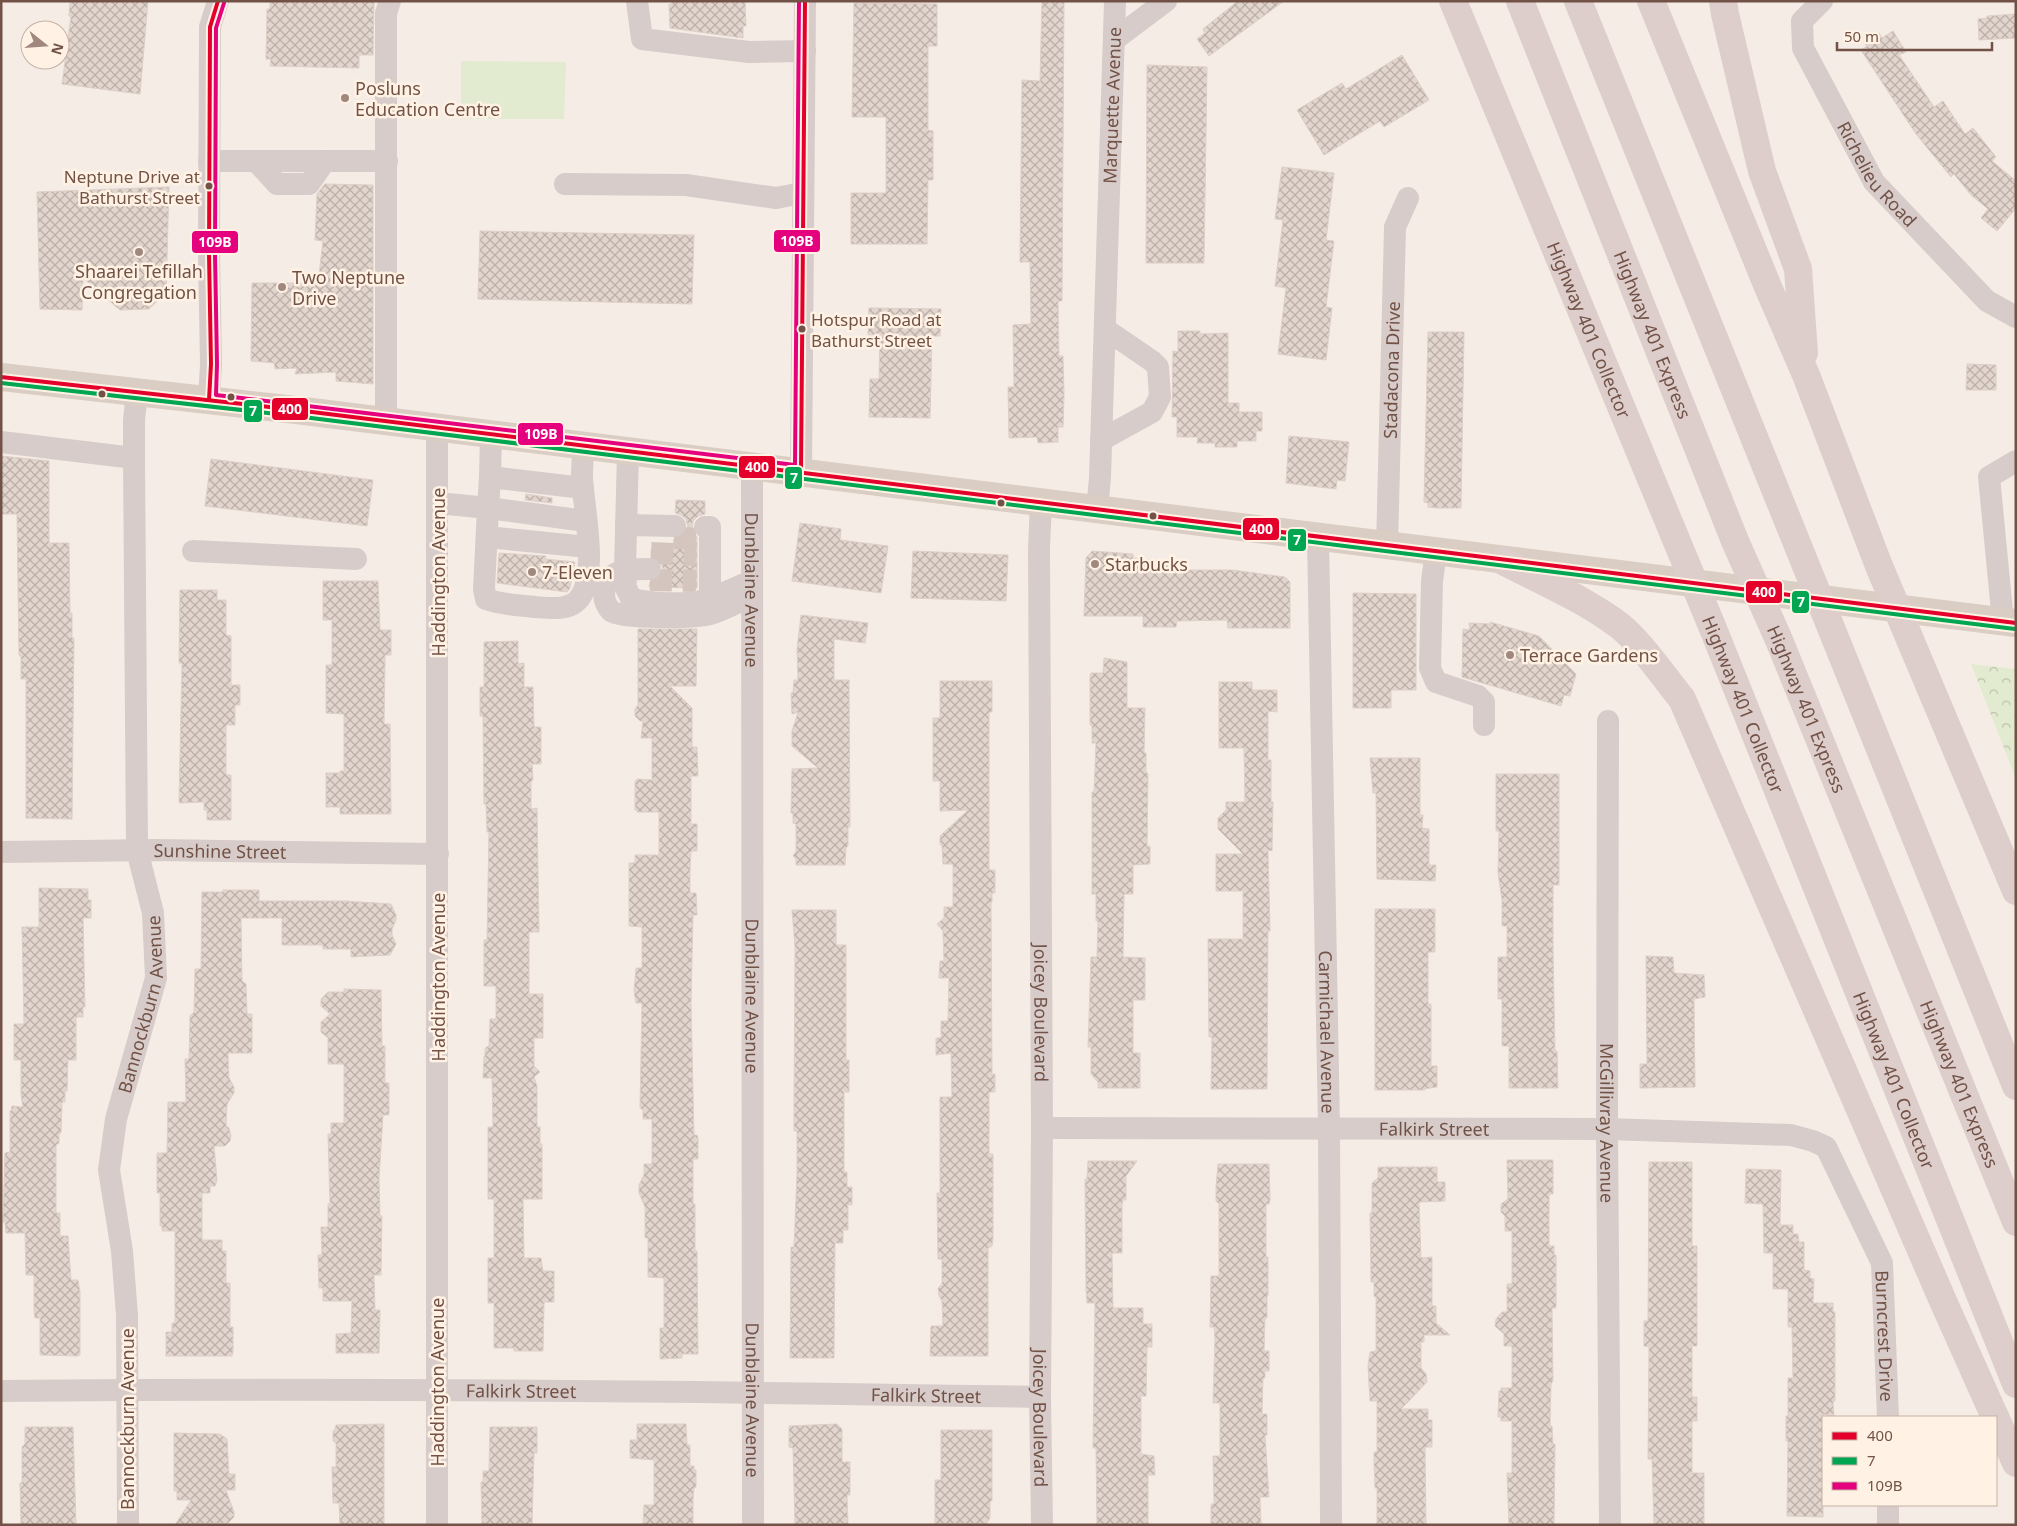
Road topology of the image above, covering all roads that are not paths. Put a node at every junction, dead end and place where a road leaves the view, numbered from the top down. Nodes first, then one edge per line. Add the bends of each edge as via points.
1 (218, 1) edge
2 (390, 1) edge
3 (637, 1) edge
4 (805, 1) edge
5 (1115, 1) edge
6 (1166, 1) edge
7 (1453, 1) edge
8 (1520, 1) edge
9 (1578, 1) edge
10 (1652, 1) edge
11 (1723, 1) edge
12 (1822, 1) edge
13 (1114, 40) junction
14 (805, 51) junction
15 (209, 161) junction
16 (387, 162) junction
17 (565, 184) dead end
18 (802, 193) junction
19 (1408, 198) dead end
20 (2016, 317) edge
21 (1105, 329) junction
22 (1806, 375) junction
23 (1, 377) edge
24 (137, 393) junction
25 (209, 400) junction
26 (386, 422) junction
27 (437, 429) junction
28 (491, 436) junction
29 (1101, 440) junction
30 (1, 442) edge
31 (583, 447) junction
32 (628, 452) junction
33 (134, 458) junction
34 (2016, 461) edge
35 (752, 468) junction
36 (801, 472) junction
37 (490, 477) junction
38 (583, 488) junction
39 (1041, 502) junction
40 (438, 503) junction
41 (488, 508) junction
42 (1097, 509) junction
43 (586, 521) junction
44 (674, 532) tunnel mouth
45 (487, 537) junction
46 (1318, 538) junction
47 (1388, 546) junction
48 (588, 547) junction
49 (193, 551) dead end
50 (1436, 552) junction
51 (625, 553) junction
52 (356, 559) dead end
53 (1502, 561) junction
54 (650, 567) tunnel mouth
55 (752, 588) junction
56 (2010, 623) edge
57 (1608, 721) dead end
58 (1484, 725) dead end
59 (137, 850) junction
60 (1, 852) edge
61 (438, 854) junction
62 (2016, 891) edge
63 (2016, 1086) edge
64 (1329, 1127) junction
65 (1042, 1128) junction
66 (1607, 1129) junction
67 (1826, 1147) joint
68 (2016, 1222) edge
69 (2016, 1384) edge
70 (436, 1389) junction
71 (128, 1390) junction
72 (1, 1391) edge
73 (753, 1391) junction
74 (1040, 1397) junction
75 (1888, 1416) edge
76 (1994, 1416) edge
77 (1997, 1422) edge
78 (2016, 1463) edge
79 (1888, 1506) edge
80 (128, 1525) edge
81 (437, 1525) edge
82 (753, 1525) edge
83 (1042, 1525) edge
84 (1331, 1525) edge
85 (1610, 1525) edge
86 (1888, 1525) edge

1 - 15 street via 210,28
2 - 16 street via 386,13
3 - 14 street via 642,39 750,52
4 - 14 street
5 - 13 street, Marquette Avenue
6 - 13 street
7 - 69 highway, Highway 401 Collector via 1714,631
8 - 68 highway, Highway 401 Express via 1735,542 1779,640
9 - 63 highway
10 - 22 highway
11 - 22 highway via 1762,170 1798,270
12 - 20 street, Richelieu Road via 1802,20 1803,48 1874,182 1987,301
13 - 21 street, Marquette Avenue
14 - 18 street
15 - 16 street
15 - 25 street
16 - 26 street
17 - 18 street via 686,185 776,198
18 - 36 street
19 - 47 street, Stadacona Drive via 1395,228
21 - 29 street, Marquette Avenue
21 - 29 street via 1158,367 1160,397 1152,412
22 - 62 highway via 1879,566
23 - 24 main road
24 - 25 main road
24 - 33 street, Bannockburn Avenue
25 - 26 main road
26 - 27 main road
27 - 28 main road
27 - 40 street, Haddington Avenue
28 - 31 main road
28 - 37 street
29 - 42 street, Marquette Avenue
30 - 33 street
31 - 32 main road
31 - 38 street
32 - 35 main road
32 - 51 street
33 - 59 street, Bannockburn Avenue
34 - 56 street via 1989,477
35 - 36 main road
35 - 55 street, Dunblaine Avenue
36 - 39 main road
37 - 38 street
37 - 41 street
38 - 43 street
39 - 42 main road
39 - 65 street, Joicey Boulevard
40 - 41 street
40 - 61 street, Haddington Avenue
41 - 43 street
41 - 45 street
42 - 46 main road
43 - 48 street
44 - 51 street
45 - 48 street
45 - 48 street via 486,598 497,603 556,609 574,604 583,594 590,563
46 - 47 main road
46 - 64 street, Carmichael Avenue
47 - 50 main road
49 - 52 street
50 - 53 main road
50 - 58 street via 1430,668 1436,682 1478,696 1484,702
51 - 54 street
51 - 55 street via 626,588 631,598 640,601 687,602 705,561
51 - 55 street via 606,582 604,596 607,607 623,616 709,614 725,609
53 - 56 main road
53 - 76 highway via 1584,603 1620,627 1682,699
55 - 73 street, Dunblaine Avenue
57 - 66 street, McGillivray Avenue
59 - 60 street, Sunshine Street
59 - 61 street, Sunshine Street
59 - 71 street, Bannockburn Avenue via 153,913 156,978 116,1119 108,1170 122,1251
61 - 70 street, Haddington Avenue
64 - 65 street, Falkirk Street
64 - 66 street, Falkirk Street
64 - 84 street, Carmichael Avenue
65 - 74 street, Joicey Boulevard
66 - 67 street, Falkirk Street via 1792,1135
66 - 85 street, McGillivray Avenue
67 - 75 street, Burncrest Drive via 1882,1263
70 - 71 street, Falkirk Street
70 - 73 street, Falkirk Street
70 - 81 street, Haddington Avenue
71 - 72 street, Falkirk Street
71 - 80 street, Bannockburn Avenue
73 - 74 street, Falkirk Street
73 - 82 street, Dunblaine Avenue
74 - 83 street, Joicey Boulevard
77 - 78 highway
79 - 86 street

